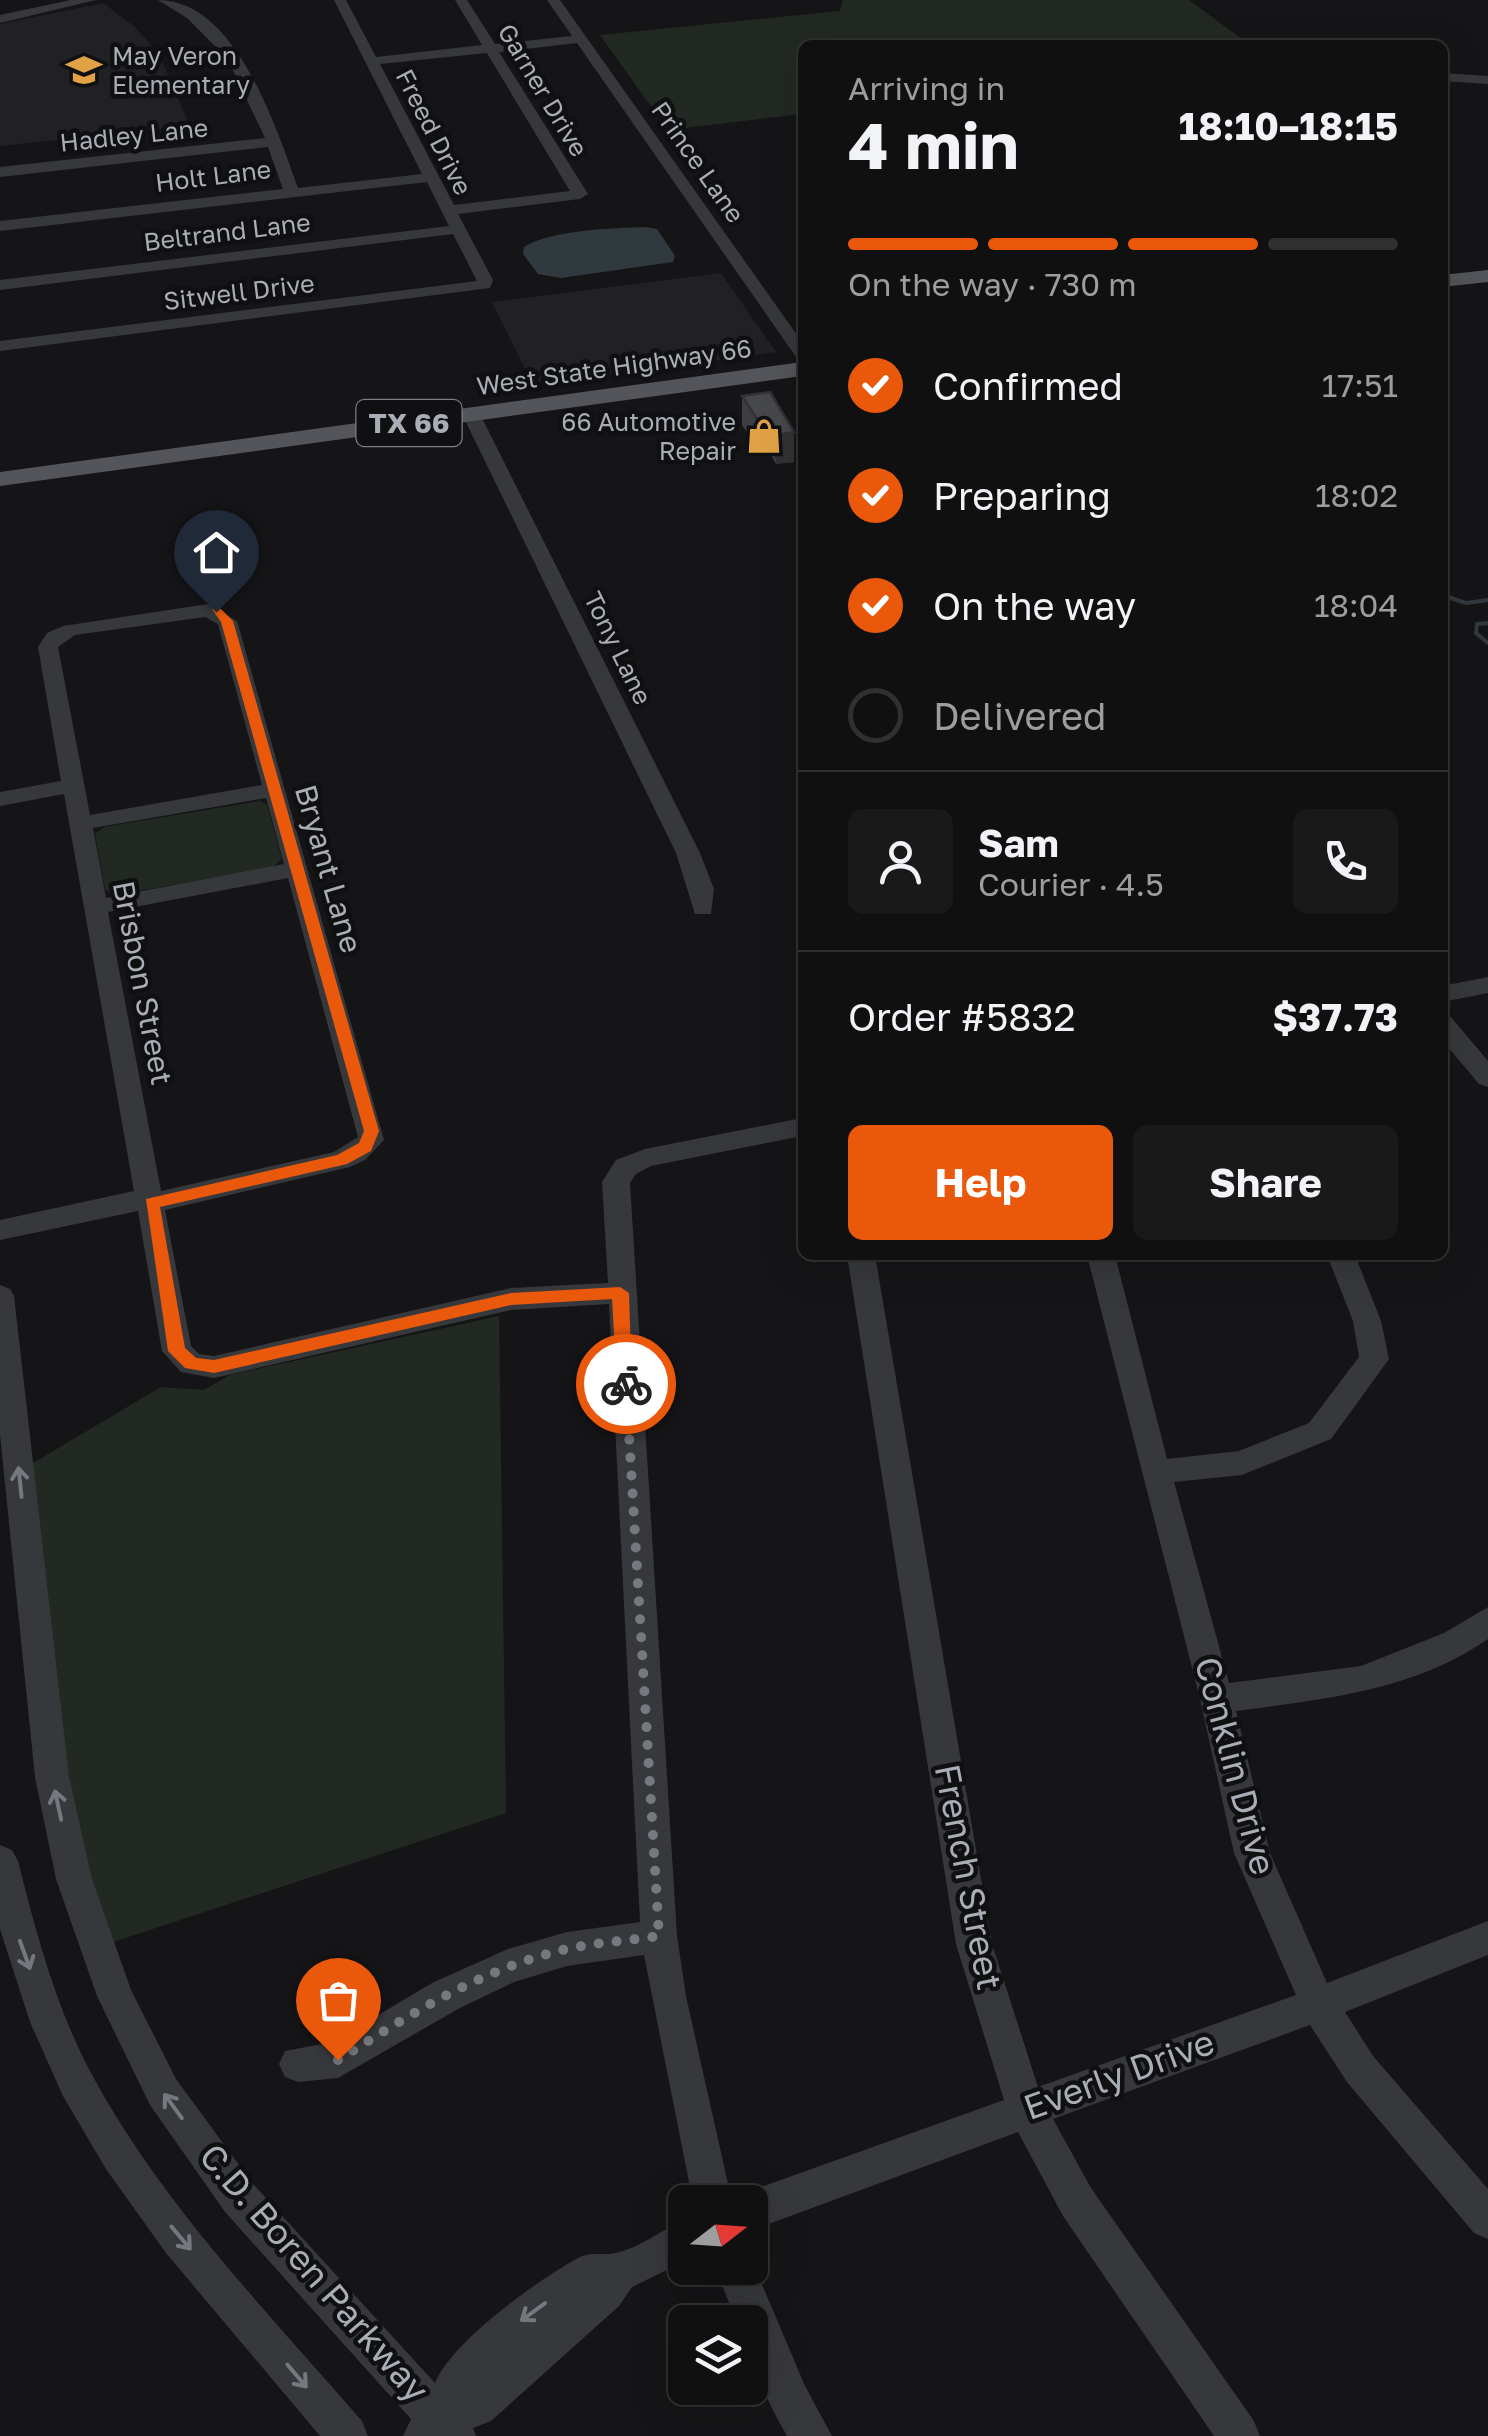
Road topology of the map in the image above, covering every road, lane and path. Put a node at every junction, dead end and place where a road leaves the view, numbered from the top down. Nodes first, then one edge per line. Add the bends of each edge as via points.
1 (90, 0) edge
2 (164, 0) edge
3 (340, 0) edge
4 (461, 0) edge
5 (553, 0) edge
6 (185, 3) edge
7 (0, 20) edge
8 (580, 40) junction
9 (491, 49) junction
10 (372, 61) junction
11 (1448, 77) edge
12 (1488, 80) edge
13 (273, 142) junction
14 (0, 172) edge
15 (432, 176) junction
16 (292, 192) junction
17 (450, 210) junction
18 (0, 226) edge
19 (459, 229) junction
20 (1488, 276) edge
21 (1448, 281) edge
22 (0, 284) edge
23 (484, 285) joint
24 (0, 346) edge
25 (798, 347) edge
26 (798, 370) edge
27 (471, 414) junction
28 (8, 478) edge
29 (216, 612) joint
30 (70, 780) junction
31 (0, 787) edge
32 (274, 790) junction
33 (0, 799) edge
34 (79, 824) junction
35 (297, 869) junction
36 (95, 907) junction
37 (703, 910) dead end
38 (1488, 985) edge
39 (1448, 993) edge
40 (1448, 1029) edge
41 (1488, 1078) edge
42 (798, 1128) edge
43 (151, 1203) junction
44 (0, 1230) edge
45 (0, 1244) edge
46 (862, 1260) edge
47 (1102, 1260) edge
48 (1343, 1260) edge
49 (620, 1293) junction
50 (0, 1296) edge
51 (1155, 1472) junction
52 (1488, 1621) edge
53 (1217, 1698) junction
54 (0, 1861) edge
55 (659, 1936) junction
56 (1488, 1938) edge
57 (1318, 2004) junction
58 (298, 2064) dead end
59 (1026, 2108) junction
60 (709, 2185) edge
61 (768, 2204) edge
62 (1488, 2220) edge
63 (668, 2248) edge
64 (743, 2285) edge
65 (440, 2430) edge
66 (347, 2436) edge
67 (811, 2436) edge
68 (1239, 2436) edge

1 - 7 street
2 - 6 street
3 - 10 street, Freed Drive
4 - 9 street, Garner Drive
5 - 8 street, Prince Lane
6 - 13 street via 236,60
8 - 9 street
8 - 25 street, Prince Lane
9 - 10 street
9 - 17 street, Garner Drive via 580,194
10 - 15 street, Freed Drive
11 - 12 street
13 - 14 street, Hadley Lane
13 - 16 street
15 - 16 street, Holt Lane
15 - 17 street, Freed Drive
16 - 18 street, Holt Lane
17 - 19 street, Freed Drive
19 - 22 street, Beltrand Lane
19 - 23 street, Freed Drive
20 - 21 main road
23 - 24 street, Sitwell Drive
26 - 27 main road, West State Highway 66 / TX 66
27 - 28 main road, West State Highway 66 / TX 66
27 - 37 street, Tony Lane via 688,853
29 - 30 street, Brisbon Street via 198,609 54,637 48,647
29 - 32 street, Bryant Lane via 227,621
30 - 31 street
30 - 33 street
30 - 34 street, Brisbon Street
32 - 34 street
32 - 35 street, Bryant Lane
34 - 36 street, Brisbon Street
35 - 36 street
35 - 43 street, Bryant Lane via 372,1131 366,1147 341,1160
36 - 43 street, Brisbon Street
38 - 39 street
40 - 41 street
42 - 49 street via 626,1167 616,1182
43 - 44 street
43 - 45 street via 132,1216
43 - 49 street, Brisbon Street via 175,1343 191,1364 214,1367 511,1299
46 - 59 street, French Street via 974,1944
47 - 51 street, Conklin Drive
48 - 51 street via 1374,1358 1320,1431 1242,1463
49 - 55 street
65 -> 50 street, C.D. Boren Parkway via 239,2198 163,2092 115,1996 74,1879 52,1777
51 - 53 street, Conklin Drive
52 - 53 street via 1456,1643 1362,1680
53 - 57 street, Conklin Drive via 1252,1853
54 -> 66 street via 20,1942 90,2109 145,2194
55 - 58 street via 567,1949 508,1966 338,2060
55 - 60 street
56 - 57 street, Everly Drive
57 - 59 street, Everly Drive
57 - 62 street, Conklin Drive via 1360,2069
59 - 61 street, Everly Drive
59 - 68 street, French Street via 1077,2202
63 - 65 street via 618,2273 606,2292
64 - 67 street

